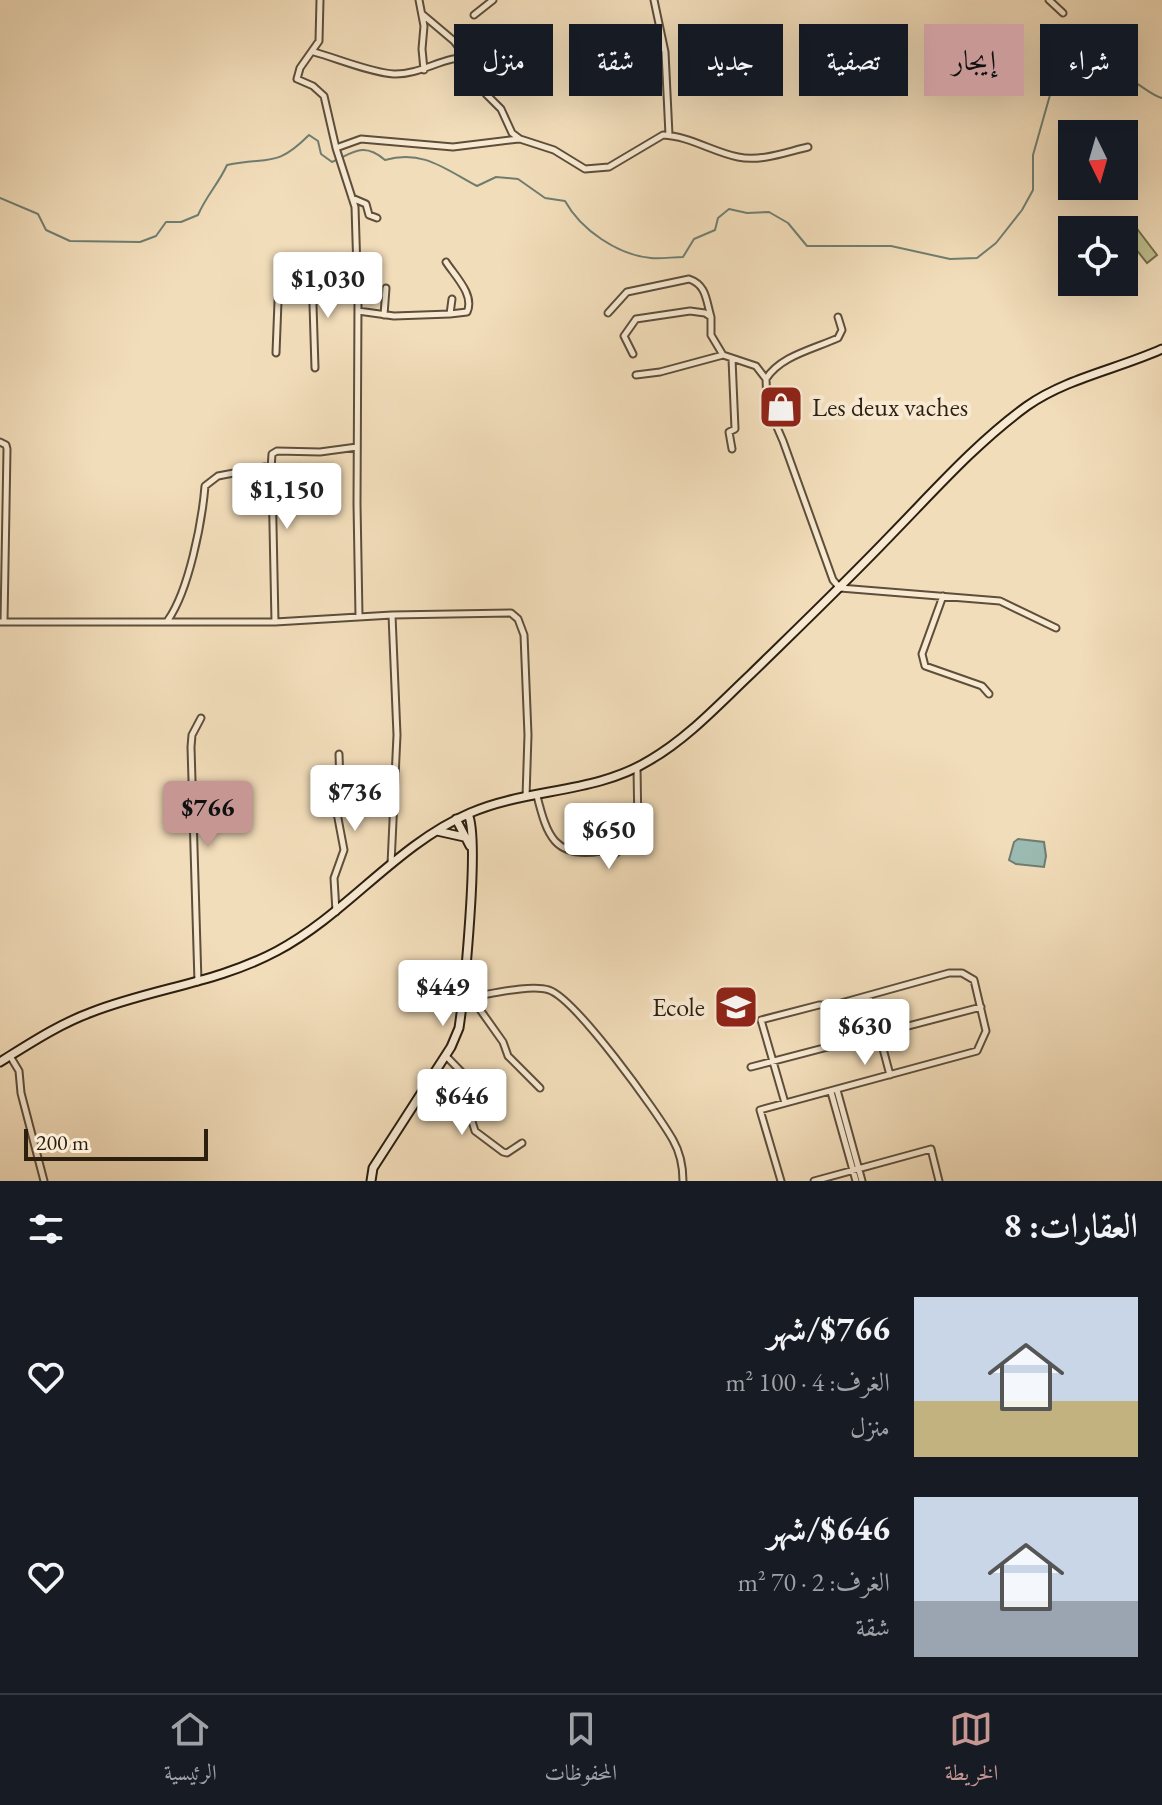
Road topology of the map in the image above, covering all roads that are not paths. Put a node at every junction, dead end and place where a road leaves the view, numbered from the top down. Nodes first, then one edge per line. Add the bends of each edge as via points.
1 (320, 0) edge
2 (419, 0) edge
3 (493, 0) edge
4 (654, 0) edge
5 (1049, 0) edge
6 (421, 13) junction
7 (1063, 13) dead end
8 (474, 15) dead end
9 (454, 41) edge
10 (314, 52) junction
11 (454, 58) edge
12 (424, 71) junction
13 (488, 96) edge
14 (669, 135) junction
15 (520, 139) junction
16 (808, 147) dead end
17 (336, 148) junction
18 (352, 198) junction
19 (377, 218) dead end
20 (446, 262) dead end
21 (373, 267) dead end
22 (356, 270) junction
23 (312, 273) junction
24 (386, 288) dead end
25 (452, 299) dead end
26 (358, 311) junction
27 (608, 313) dead end
28 (450, 314) junction
29 (384, 315) junction
30 (711, 317) junction
31 (838, 317) dead end
32 (1162, 349) edge
33 (276, 353) dead end
34 (633, 354) dead end
35 (723, 355) junction
36 (732, 359) junction
37 (315, 368) dead end
38 (636, 375) dead end
39 (766, 379) junction
40 (0, 442) edge
41 (357, 447) junction
42 (732, 449) dead end
43 (271, 469) junction
44 (840, 588) junction
45 (943, 596) junction
46 (392, 615) junction
47 (359, 616) junction
48 (167, 621) junction
49 (2, 622) edge
50 (275, 622) junction
51 (1056, 628) dead end
52 (989, 694) dead end
53 (201, 718) dead end
54 (339, 754) dead end
55 (637, 767) junction
56 (537, 796) junction
57 (526, 798) junction
58 (480, 809) junction
59 (468, 814) junction
60 (456, 819) junction
61 (435, 831) junction
62 (468, 835) junction
63 (391, 864) junction
64 (336, 913) junction
65 (198, 983) junction
66 (463, 986) junction
67 (869, 996) junction
68 (471, 997) junction
69 (981, 1007) junction
70 (879, 1034) junction
71 (826, 1049) junction
72 (10, 1056) junction
73 (446, 1056) junction
74 (828, 1057) dead end
75 (0, 1062) edge
76 (773, 1063) junction
77 (751, 1067) dead end
78 (890, 1075) junction
79 (540, 1088) dead end
80 (834, 1091) junction
81 (785, 1103) junction
82 (522, 1143) dead end
83 (856, 1169) junction
84 (44, 1181) edge
85 (371, 1181) edge
86 (683, 1181) edge
87 (781, 1181) edge
88 (814, 1181) edge
89 (859, 1181) edge
90 (939, 1181) edge

1 - 10 street via 321,30
2 - 6 street
3 - 8 street
4 - 14 street via 665,52
5 - 7 street
6 - 9 street
6 - 12 street
10 - 12 street via 392,74
10 - 17 street via 297,79 324,96
11 - 12 street
13 - 15 street
14 - 15 street via 596,170
14 - 16 street via 741,158
15 - 17 street via 453,147 361,139
17 - 18 street
18 - 19 street via 366,204 369,215
18 - 22 street
20 - 28 street via 470,304 467,312
21 - 22 street
22 - 23 street
22 - 26 street
23 - 33 street via 279,276
23 - 37 street
24 - 29 street
25 - 28 street
26 - 29 street
26 - 41 street
27 - 30 street via 627,292 689,279 707,294
28 - 29 street
30 - 34 street via 690,311 636,319 624,336
30 - 35 street via 711,335
31 - 39 street via 838,338 788,359
32 - 44 main road via 1031,403 998,428
35 - 36 street
35 - 38 street
36 - 39 street via 756,366
36 - 42 street
39 - 44 street via 767,404
40 - 49 street via 7,449
41 - 43 street via 277,451
41 - 47 street
43 - 48 street via 218,476 205,486 196,543
43 - 50 street
44 - 45 street
44 - 55 main road via 707,716
45 - 51 street via 1000,601
45 - 52 street via 923,662 982,686
46 - 47 street
46 - 57 street via 511,613 518,619 524,635
46 - 63 street via 397,735
47 - 50 street
48 - 49 street
48 - 50 street
53 - 65 street via 191,747
54 - 64 street via 337,813 344,850 334,878
55 - 56 main road
55 - 56 street via 637,834 610,857 601,851 572,852 556,843
56 - 57 main road
57 - 58 main road
58 - 59 main road
58 - 62 main road
59 - 60 main road
59 - 62 main road
60 - 61 main road
60 - 62 main road
61 - 62 main road
61 - 63 main road
62 - 66 main road
63 - 64 main road
64 - 65 main road via 252,964
65 - 72 main road via 94,1011
66 - 68 street
66 - 73 main road via 459,1028
67 - 69 street via 962,973 974,980
67 - 70 street
67 - 76 street via 761,1020
68 - 79 street via 508,1056
68 - 86 street via 537,988 555,993 594,1030 663,1123 683,1162
69 - 70 street
69 - 78 street via 986,1035 977,1051
70 - 71 street
70 - 78 street
71 - 74 street
71 - 76 street
72 - 75 main road
72 - 84 street via 19,1071
73 - 82 street via 475,1086 470,1115 475,1131 507,1153
73 - 85 main road via 376,1164
76 - 77 street
76 - 81 street
78 - 80 street
80 - 81 street
80 - 83 street
81 - 87 street via 760,1110
83 - 88 street
83 - 89 street
83 - 90 street via 931,1149

